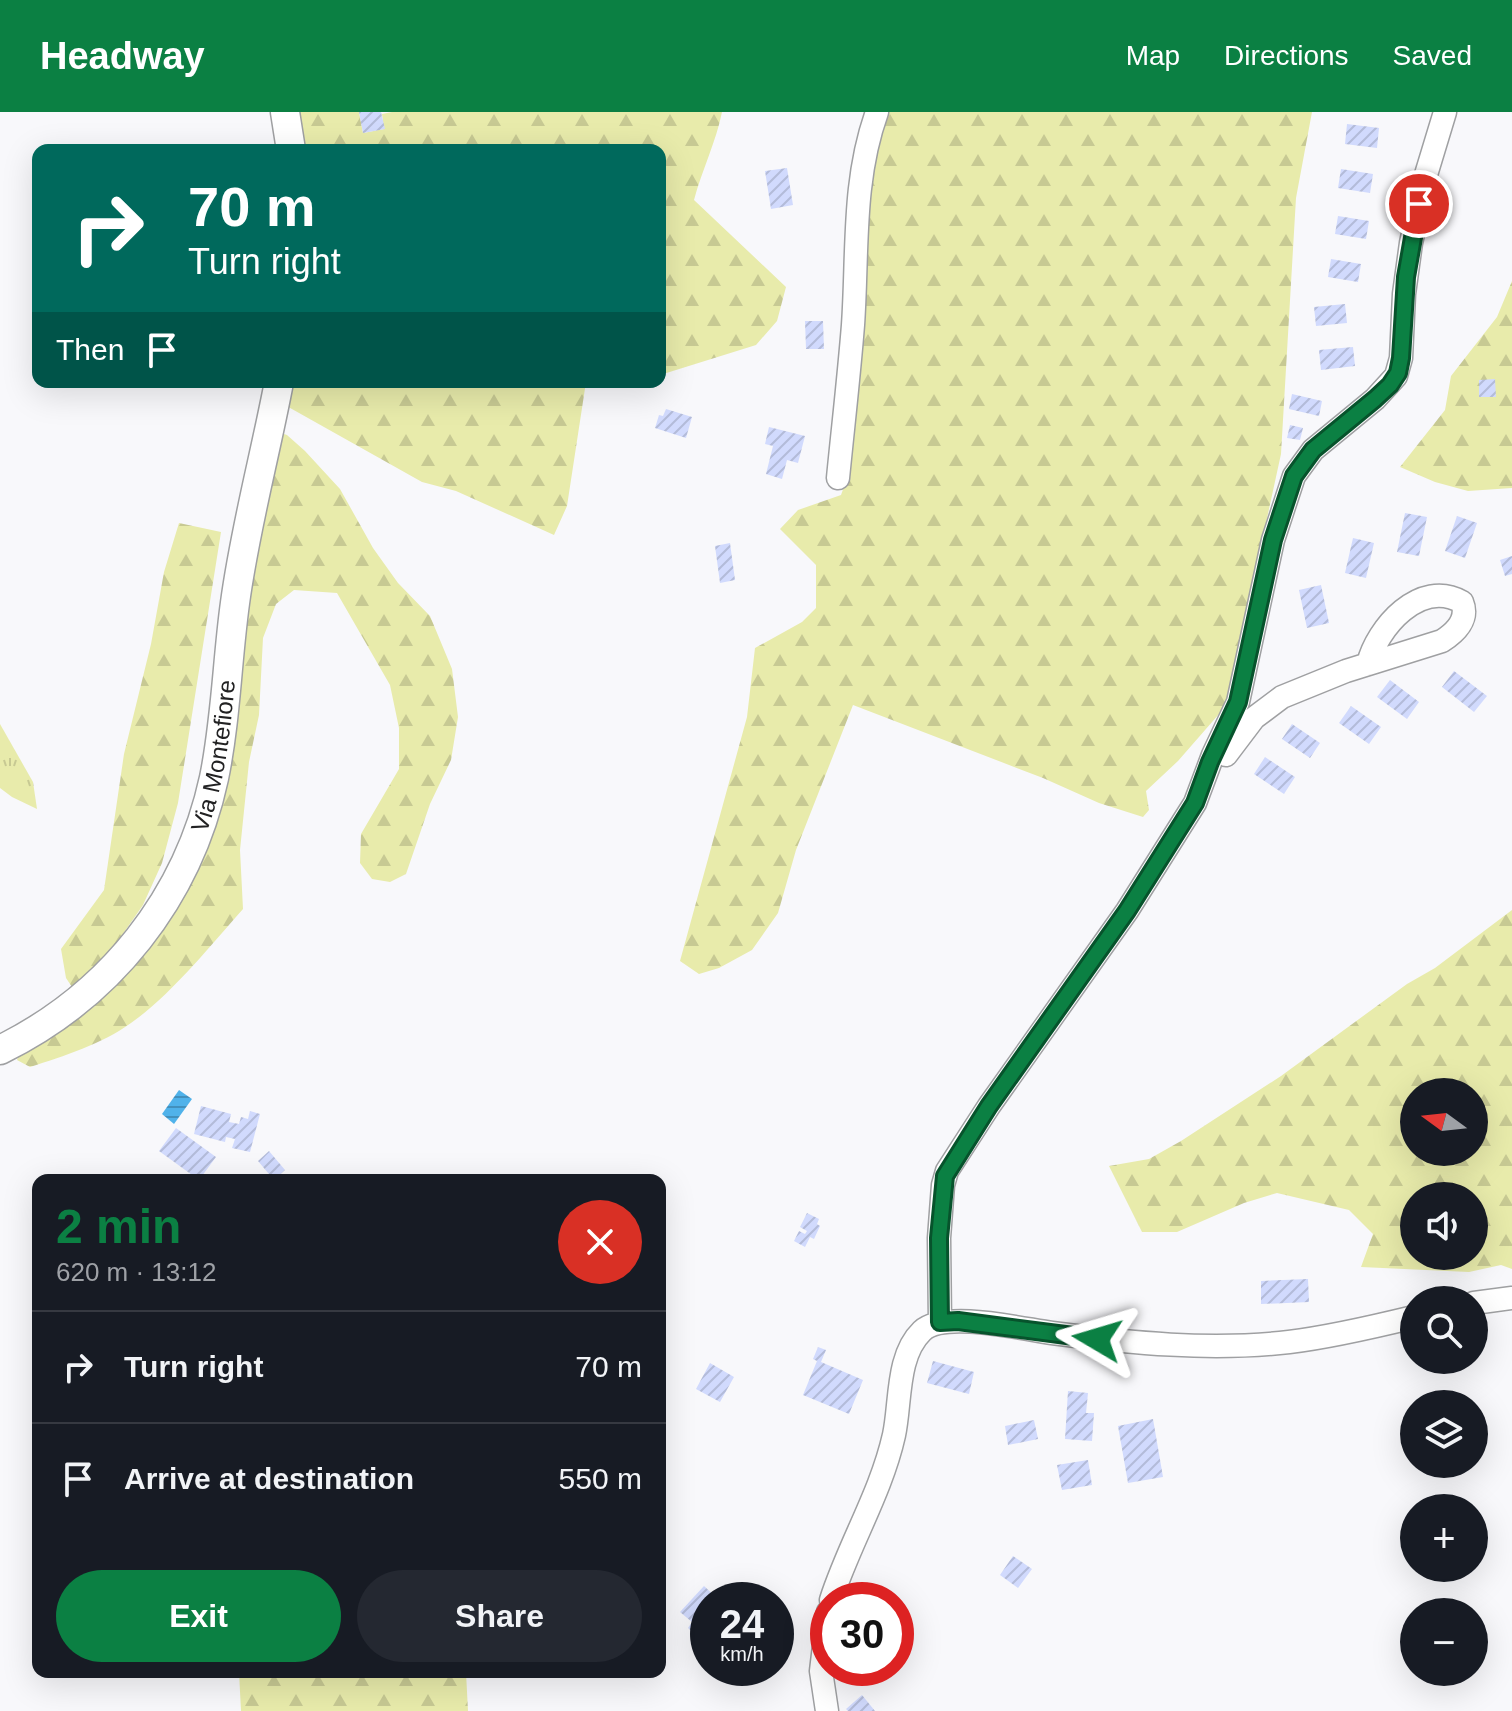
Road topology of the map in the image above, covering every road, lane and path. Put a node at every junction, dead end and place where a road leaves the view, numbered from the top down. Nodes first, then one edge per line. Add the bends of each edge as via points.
1 (285, 112) edge
2 (877, 112) edge
3 (1445, 112) edge
4 (290, 144) edge
5 (278, 388) edge
6 (838, 478) dead end
7 (1368, 664) dead end
8 (1206, 776) junction
9 (0, 1050) edge
10 (1512, 1298) edge
11 (1488, 1301) edge
12 (1400, 1320) edge
13 (940, 1322) junction
14 (838, 1582) edge
15 (823, 1686) edge
16 (827, 1711) edge

1 - 4 main road
2 - 6 street via 859,187 853,326
3 - 8 street via 1411,243 1398,373 1313,450 1294,476 1273,540 1238,702
5 - 9 main road, Via Montefiore via 237,586 215,770 197,835 159,912 116,967 82,999
7 - 8 street via 1268,705
8 - 13 street via 1195,803 1127,911 947,1171 939,1238
10 - 11 street
12 - 13 street via 1290,1342 1244,1345 1134,1342
13 - 14 street via 920,1332 910,1350 886,1465
15 - 16 street

